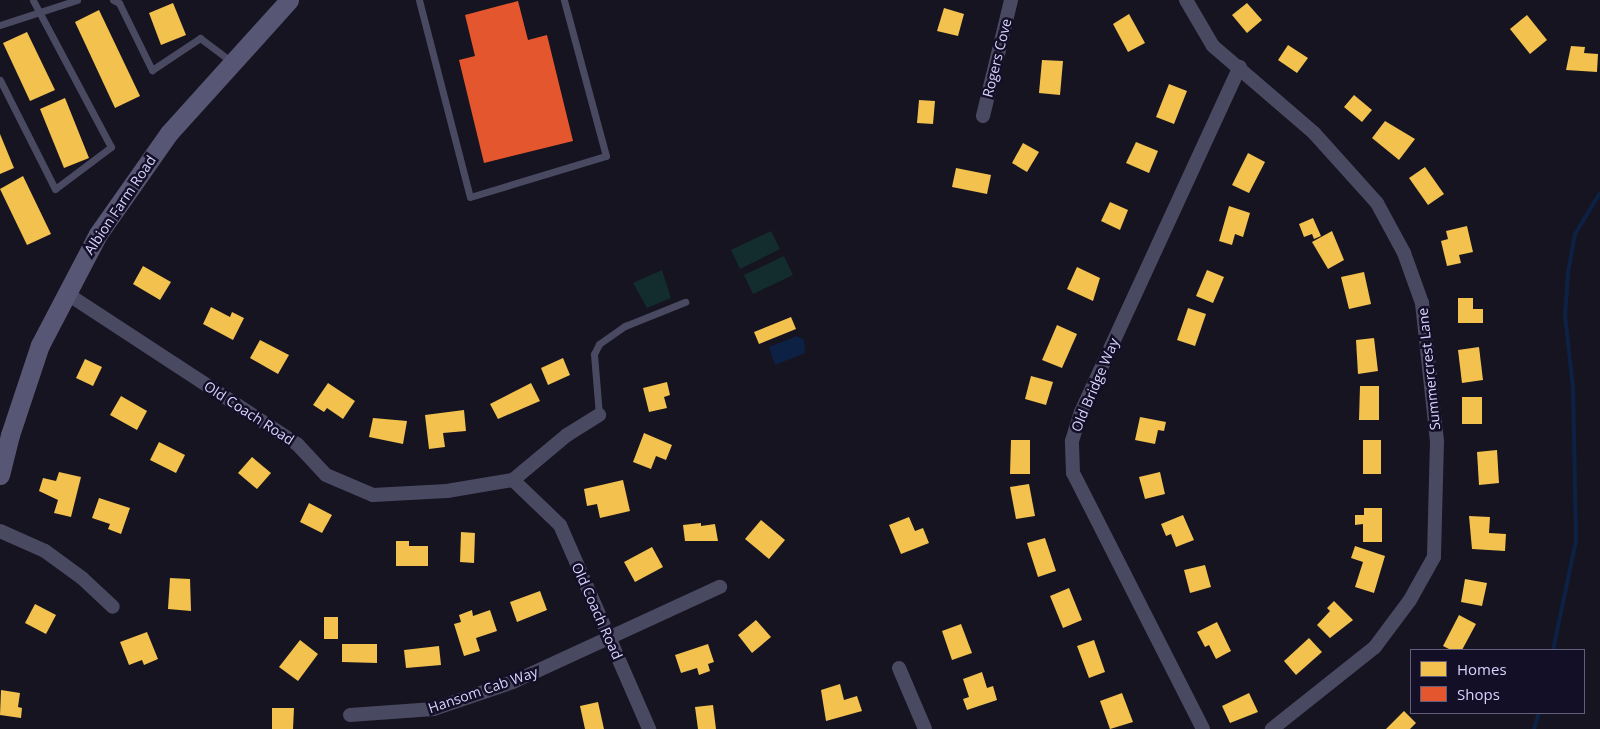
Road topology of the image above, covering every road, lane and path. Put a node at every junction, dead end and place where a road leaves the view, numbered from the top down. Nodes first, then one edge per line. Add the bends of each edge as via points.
1 (33, 0) edge
2 (77, 0) edge
3 (113, 0) edge
4 (289, 0) edge
5 (419, 0) edge
6 (564, 0) edge
7 (1011, 0) edge
8 (1186, 0) edge
9 (38, 12) junction
10 (0, 25) edge
11 (232, 62) junction
12 (1240, 68) junction
13 (0, 80) edge
14 (983, 116) dead end
15 (66, 293) junction
16 (685, 302) dead end
17 (599, 415) joint
18 (0, 475) edge
19 (513, 480) junction
20 (0, 531) edge
21 (720, 587) dead end
22 (113, 607) dead end
23 (609, 640) junction
24 (899, 668) dead end
25 (350, 715) dead end
26 (649, 729) edge
27 (925, 729) edge
28 (1203, 729) edge
29 (1272, 729) edge

1 - 9 lane
2 - 9 lane
3 - 11 lane via 119,3 152,70 200,38
4 - 11 street, Albion Farm Road
5 - 6 lane via 470,197 606,156
7 - 14 street, Rogers Cove
8 - 12 street, Summercrest Lane via 1213,46
9 - 10 lane
9 - 13 lane via 111,147 55,189
11 - 15 street, Albion Farm Road via 169,132 98,234
12 - 28 street, Old Bridge Way via 1081,412 1072,441 1073,473
12 - 29 street, Summercrest Lane via 1314,133 1377,203 1404,253 1422,303 1436,441 1434,557 1410,600 1375,647
15 - 18 street, Albion Farm Road via 40,345
15 - 19 street, Old Coach Road via 298,445 326,475 373,495 447,492
16 - 17 lane via 624,326 599,344 594,354
17 - 19 street via 567,435
19 - 23 street, Old Coach Road via 560,525
20 - 22 street via 45,551 82,578
21 - 23 street, Hansom Cab Way
23 - 25 street, Hansom Cab Way via 513,682 434,709
23 - 26 street, Old Coach Road
24 - 27 street

